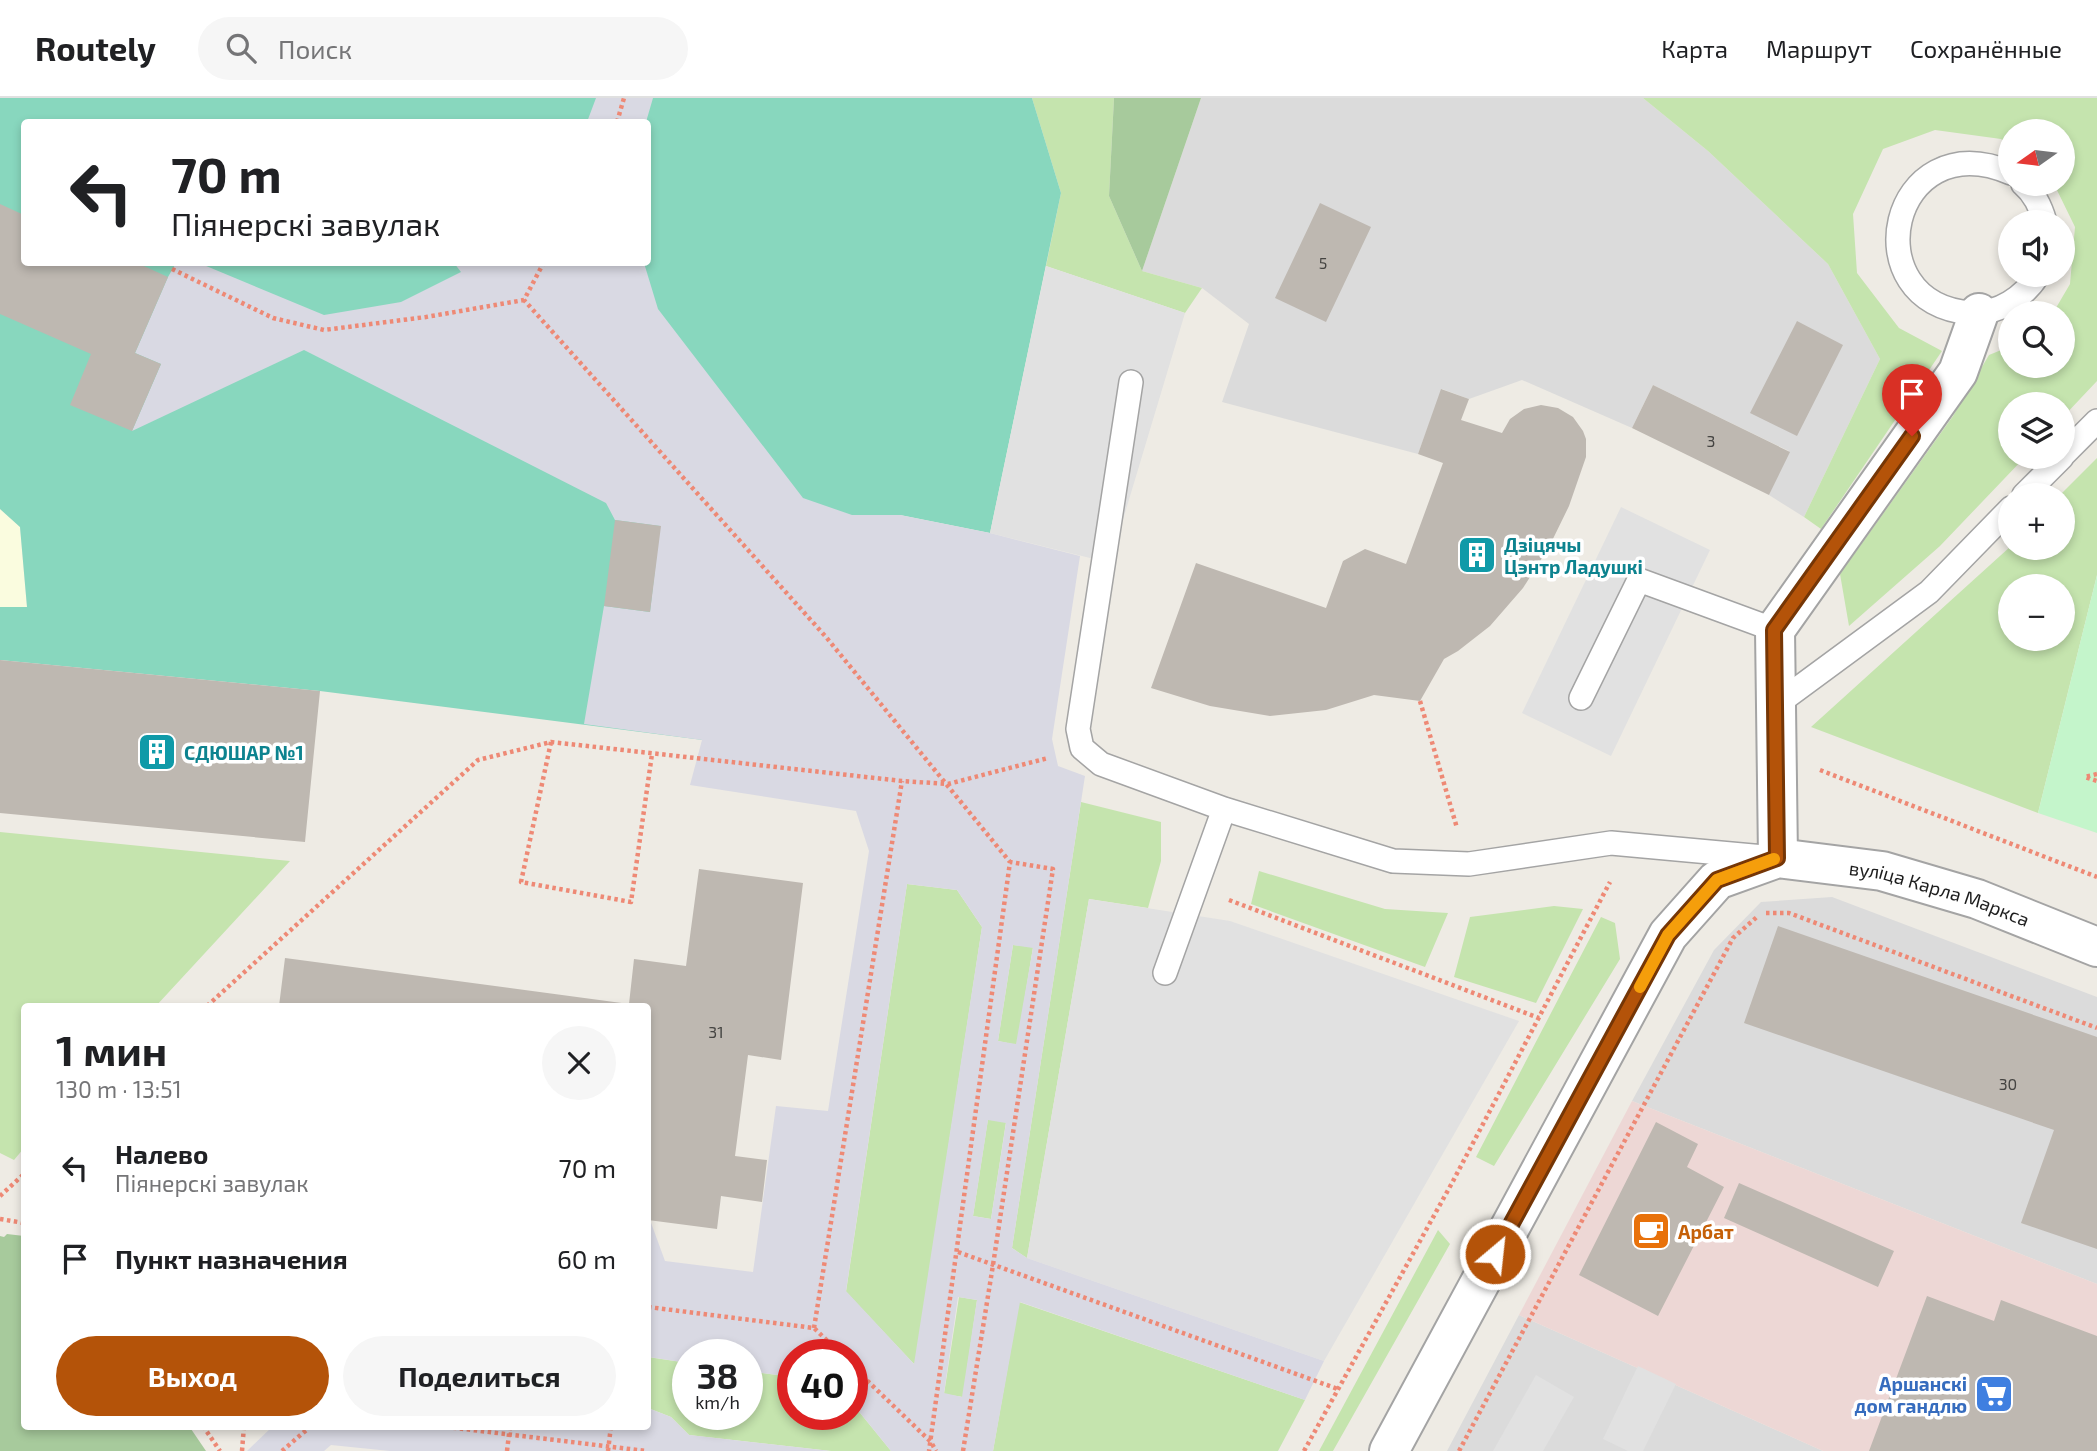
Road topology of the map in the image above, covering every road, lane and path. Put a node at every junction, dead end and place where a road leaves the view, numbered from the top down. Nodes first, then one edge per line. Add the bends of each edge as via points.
1 (624, 98) edge
2 (618, 119) edge
3 (1998, 168) edge
4 (542, 266) edge
5 (172, 270) dead end
6 (2028, 287) edge
7 (524, 300) junction
8 (1979, 313) junction
9 (1131, 382) dead end
10 (2097, 421) edge
11 (2075, 443) edge
12 (2049, 469) edge
13 (2036, 483) edge
14 (1998, 521) edge
15 (1774, 630) junction
16 (1581, 698) dead end
17 (1420, 701) dead end
18 (1777, 704) junction
19 (551, 742) junction
20 (1082, 748) junction
21 (652, 754) junction
22 (1777, 754) junction
23 (2097, 774) edge
24 (902, 781) junction
25 (2097, 781) edge
26 (948, 784) junction
27 (1224, 809) junction
28 (1630, 845) junction
29 (1777, 858) junction
30 (1010, 862) junction
31 (1469, 864) junction
32 (2097, 877) edge
33 (1197, 890) junction
34 (2097, 947) edge
35 (1165, 973) dead end
36 (210, 1003) edge
37 (1539, 1018) junction
38 (2097, 1028) edge
39 (21, 1177) edge
40 (0, 1196) edge
41 (0, 1219) edge
42 (21, 1222) edge
43 (958, 1252) junction
44 (993, 1265) junction
45 (651, 1307) edge
46 (814, 1328) junction
47 (825, 1339) edge
48 (868, 1381) edge
49 (1338, 1389) junction
50 (206, 1430) edge
51 (244, 1430) edge
52 (306, 1430) edge
53 (479, 1430) edge
54 (509, 1430) edge
55 (610, 1430) edge
56 (509, 1433) junction
57 (931, 1442) junction
58 (608, 1449) edge
59 (220, 1451) edge
60 (242, 1451) edge
61 (282, 1451) edge
62 (507, 1451) edge
63 (646, 1451) edge
64 (929, 1451) edge
65 (936, 1451) edge
66 (962, 1451) edge
67 (1304, 1451) edge
68 (1389, 1451) edge
69 (1459, 1451) edge

1 - 2 path
3 - 8 lane via 1965,163 1943,169 1922,181 1899,221 1897,245 1915,288 1955,312
4 - 7 path
5 - 7 path via 273,318 324,330
6 - 8 lane via 2002,307
7 - 26 path via 826,637
8 - 15 street via 1958,372
9 - 20 lane via 1078,729
10 - 11 lane
12 - 13 lane
14 - 18 lane via 1929,592
15 - 16 lane via 1639,580
15 - 18 street
17 - 31 path
18 - 22 street
19 - 21 path
19 - 21 path via 521,881 631,902
19 - 36 path via 478,760
20 - 26 path
20 - 27 lane via 1101,764
21 - 24 path
22 - 29 street
22 - 32 path
23 - 25 path via 2085,777
24 - 26 path
24 - 46 path
26 - 30 path
27 - 31 lane via 1394,861
27 - 33 lane
28 - 29 lane
28 - 31 lane via 1611,843
28 - 37 path
29 - 34 street, вуліца Карла Маркса via 1882,871 1977,899
29 - 68 street via 1717,880 1668,935
30 - 43 path
30 - 44 path via 1053,869
33 - 35 lane
33 - 37 path
37 - 49 path
38 - 69 path via 1789,913 1762,913 1732,938
39 - 40 path
41 - 42 path
43 - 44 path
43 - 57 path
44 - 49 path
44 - 66 path
45 - 46 path
46 - 47 path
48 - 57 path
49 - 67 path
50 - 59 path
51 - 60 path
52 - 61 path
53 - 56 path
54 - 56 path
55 - 58 path
56 - 58 path
56 - 62 path
57 - 64 path
57 - 65 path
58 - 63 path

